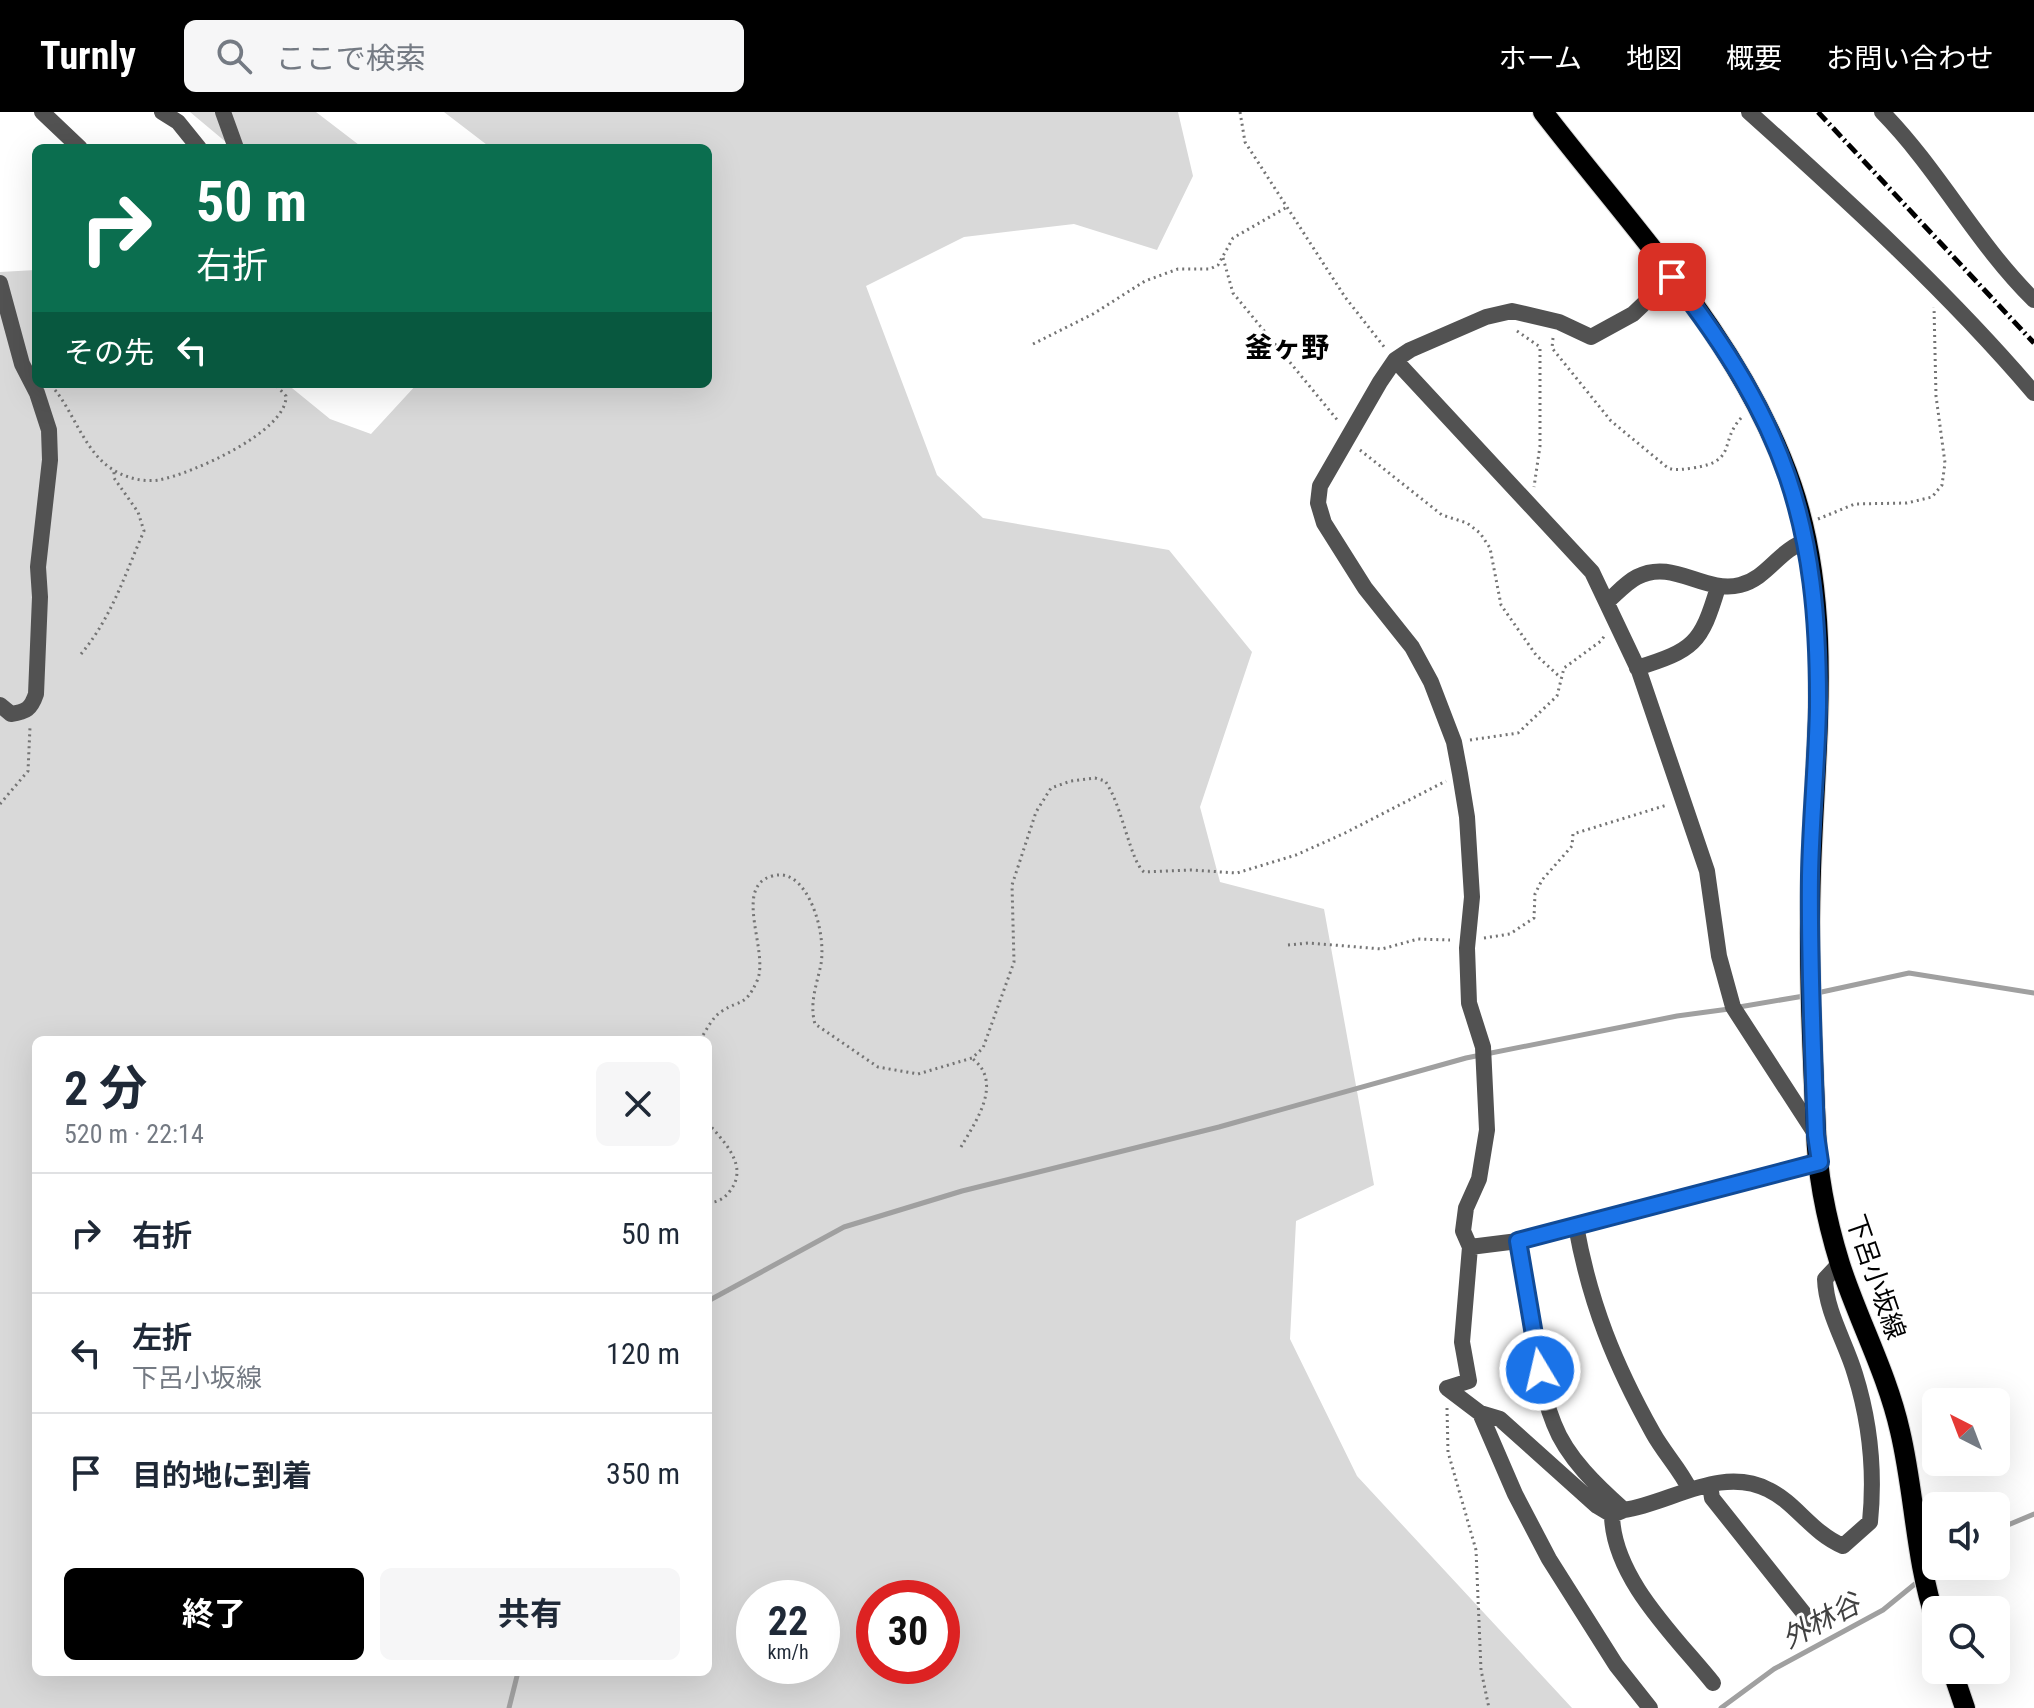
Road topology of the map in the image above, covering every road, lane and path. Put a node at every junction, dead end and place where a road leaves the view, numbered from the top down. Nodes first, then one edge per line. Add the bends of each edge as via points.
1 (42, 112) edge
2 (162, 112) edge
3 (223, 112) edge
4 (1240, 112) edge
5 (1543, 112) edge
6 (1749, 112) edge
7 (1882, 112) edge
8 (176, 117) edge
9 (76, 144) edge
10 (196, 144) edge
11 (235, 144) edge
12 (1287, 207) junction
13 (1223, 258) junction
14 (1672, 277) junction
15 (0, 283) edge
16 (1940, 293) junction
17 (2034, 300) edge
18 (1494, 315) junction
19 (1559, 322) junction
20 (1033, 344) dead end
21 (1395, 360) junction
22 (32, 383) edge
23 (34, 388) edge
24 (53, 388) edge
25 (279, 388) edge
26 (2034, 393) edge
27 (1759, 407) junction
28 (1349, 435) junction
29 (114, 470) junction
30 (1531, 506) junction
31 (1805, 532) junction
32 (1718, 587) junction
33 (1608, 601) junction
34 (1617, 621) junction
35 (81, 654) dead end
36 (1637, 668) junction
37 (1561, 678) junction
38 (0, 705) edge
39 (24, 712) junction
40 (1454, 742) junction
41 (1460, 774) junction
42 (1682, 799) junction
43 (0, 804) edge
44 (1468, 940) junction
45 (1288, 945) dead end
46 (703, 1036) edge
47 (972, 1058) junction
48 (712, 1128) edge
49 (1816, 1135) junction
50 (961, 1147) dead end
51 (1820, 1162) junction
52 (712, 1202) edge
53 (1576, 1226) junction
54 (1518, 1241) junction
55 (1470, 1247) junction
56 (1840, 1263) junction
57 (1447, 1388) junction
58 (1480, 1413) junction
59 (1710, 1485) junction
60 (1690, 1490) junction
61 (1618, 1513) junction
62 (1928, 1596) edge
63 (1810, 1621) dead end
64 (1713, 1683) dead end
65 (1957, 1684) edge
66 (1489, 1708) edge
67 (1650, 1708) edge
68 (1965, 1708) edge

1 - 9 street
2 - 8 street
3 - 11 street
4 - 12 path via 1245,142
5 - 14 main road, 下呂小坂線
6 - 16 street
7 - 17 street via 1907,138 1982,243
8 - 10 street
12 - 13 path via 1233,238
12 - 21 path via 1345,297
13 - 20 path via 1210,269 1178,269 1145,281
13 - 28 path via 1233,293
14 - 19 street via 1633,314 1591,337
14 - 27 main road, 下呂小坂線
15 - 22 street
16 - 26 street
16 - 31 path via 1933,312 1945,463 1942,485 1932,497 1907,503 1855,504
18 - 19 street via 1512,311
18 - 21 street
18 - 30 path via 1540,347 1540,446
19 - 27 path via 1552,348 1611,421 1668,468 1713,465 1738,422
21 - 28 street
21 - 30 street
23 - 39 street via 49,430 50,460 38,567 36,694
24 - 29 path via 89,447
25 - 29 path via 286,396 280,415 220,457 156,481
27 - 31 main road, 下呂小坂線
28 - 37 path via 1398,483 1442,515 1480,533 1490,548 1501,605 1536,655
28 - 40 street via 1320,486 1324,523 1365,588 1412,647
29 - 35 path via 144,531 110,614
30 - 33 street via 1592,572
31 - 32 street via 1762,575
31 - 49 main road, 下呂小坂線 via 1818,648 1810,875
32 - 33 street via 1660,570 1636,577
32 - 36 street via 1700,636 1680,653
33 - 34 street
34 - 36 street
34 - 37 path via 1601,641 1564,668
36 - 42 street
37 - 40 path via 1557,696 1518,733
38 - 39 street via 11,714
39 - 43 path via 31,729 30,766
40 - 41 street
41 - 44 street via 1472,897
41 - 47 path via 1320,844 1237,873 1144,872 1135,862 1121,811 1105,781 1071,781 1051,788 1036,812 1012,885 1014,962 983,1048
42 - 44 path via 1573,834 1572,846 1535,894 1534,918 1510,934
42 - 49 street via 1707,871 1719,956 1733,1007
44 - 45 path via 1418,939 1382,949
44 - 55 street via 1469,1003 1484,1055 1487,1130 1479,1179 1466,1208 1463,1231
46 - 47 path via 720,1012 745,1002 759,978 752,899 768,876 782,874 804,890 819,931 822,961 811,1012 815,1024 878,1067 894,1071 918,1074
47 - 50 path via 987,1077 985,1101
48 - 52 path via 732,1151 739,1173 726,1197
49 - 51 main road, 下呂小坂線
51 - 53 street
51 - 56 main road, 下呂小坂線
53 - 54 street
53 - 60 street via 1586,1280 1620,1370
54 - 55 street
54 - 61 street via 1554,1425
55 - 57 street via 1462,1342 1469,1381
56 - 59 street via 1825,1279 1826,1295 1868,1425 1870,1522 1843,1546 1826,1539 1769,1490 1733,1480
56 - 62 main road, 下呂小坂線 via 1901,1432
57 - 58 street
57 - 66 path via 1448,1452 1476,1550 1481,1670
58 - 61 street via 1500,1419 1597,1506
58 - 67 street via 1549,1559 1616,1665
59 - 60 street
59 - 63 street via 1712,1498
60 - 61 street
61 - 64 street via 1613,1534 1629,1576
65 - 68 main road

